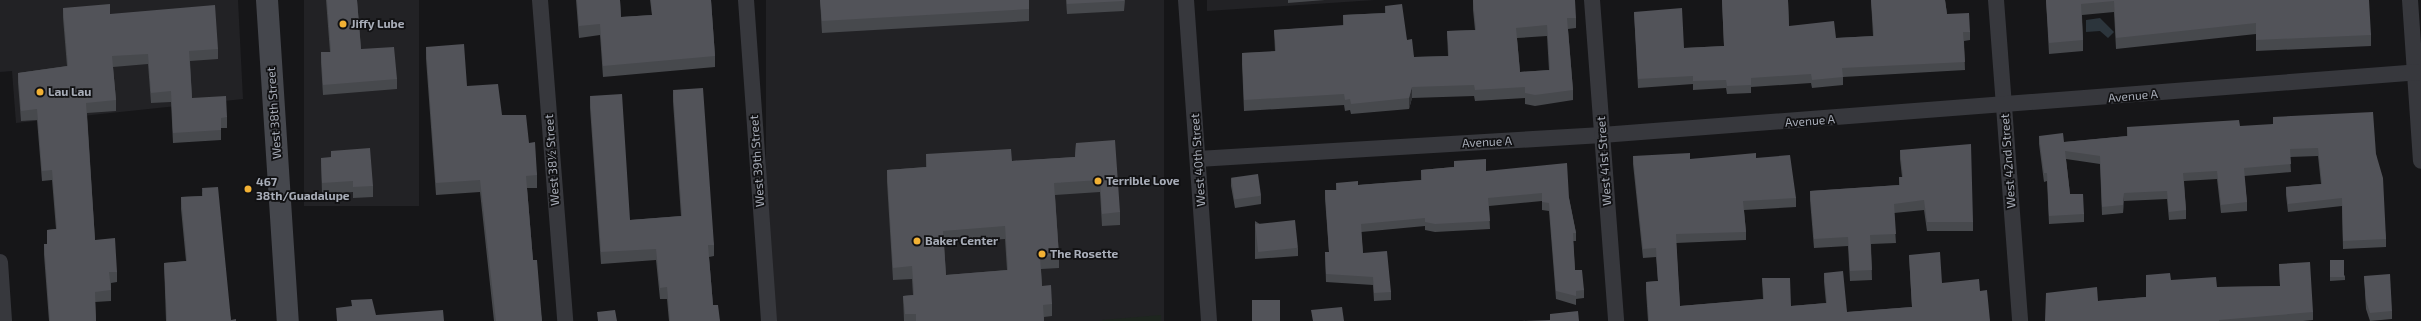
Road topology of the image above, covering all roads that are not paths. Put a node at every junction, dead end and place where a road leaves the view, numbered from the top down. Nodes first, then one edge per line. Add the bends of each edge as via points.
1 (267, 0) edge
2 (540, 0) edge
3 (746, 0) edge
4 (1186, 0) edge
5 (1592, 0) edge
6 (1996, 0) edge
7 (2410, 0) edge
8 (2418, 73) edge
9 (2004, 107) junction
10 (1602, 135) junction
11 (1198, 158) junction
12 (2421, 161) edge
13 (0, 262) edge
14 (4, 321) edge
15 (288, 321) edge
16 (565, 321) edge
17 (769, 321) edge
18 (1209, 321) edge
19 (1616, 321) edge
20 (2020, 321) edge

1 - 15 street, West 38th Street
2 - 16 street, West 38½ Street
3 - 17 street, West 39th Street
4 - 11 street, West 40th Street
5 - 10 street, West 41st Street
6 - 9 street, West 42nd Street
7 - 8 street
8 - 9 street, Avenue A
8 - 12 street
9 - 10 street, Avenue A
9 - 20 street, West 42nd Street
10 - 11 street, Avenue A
10 - 19 street, West 41st Street
11 - 18 street, West 40th Street
13 - 14 street

